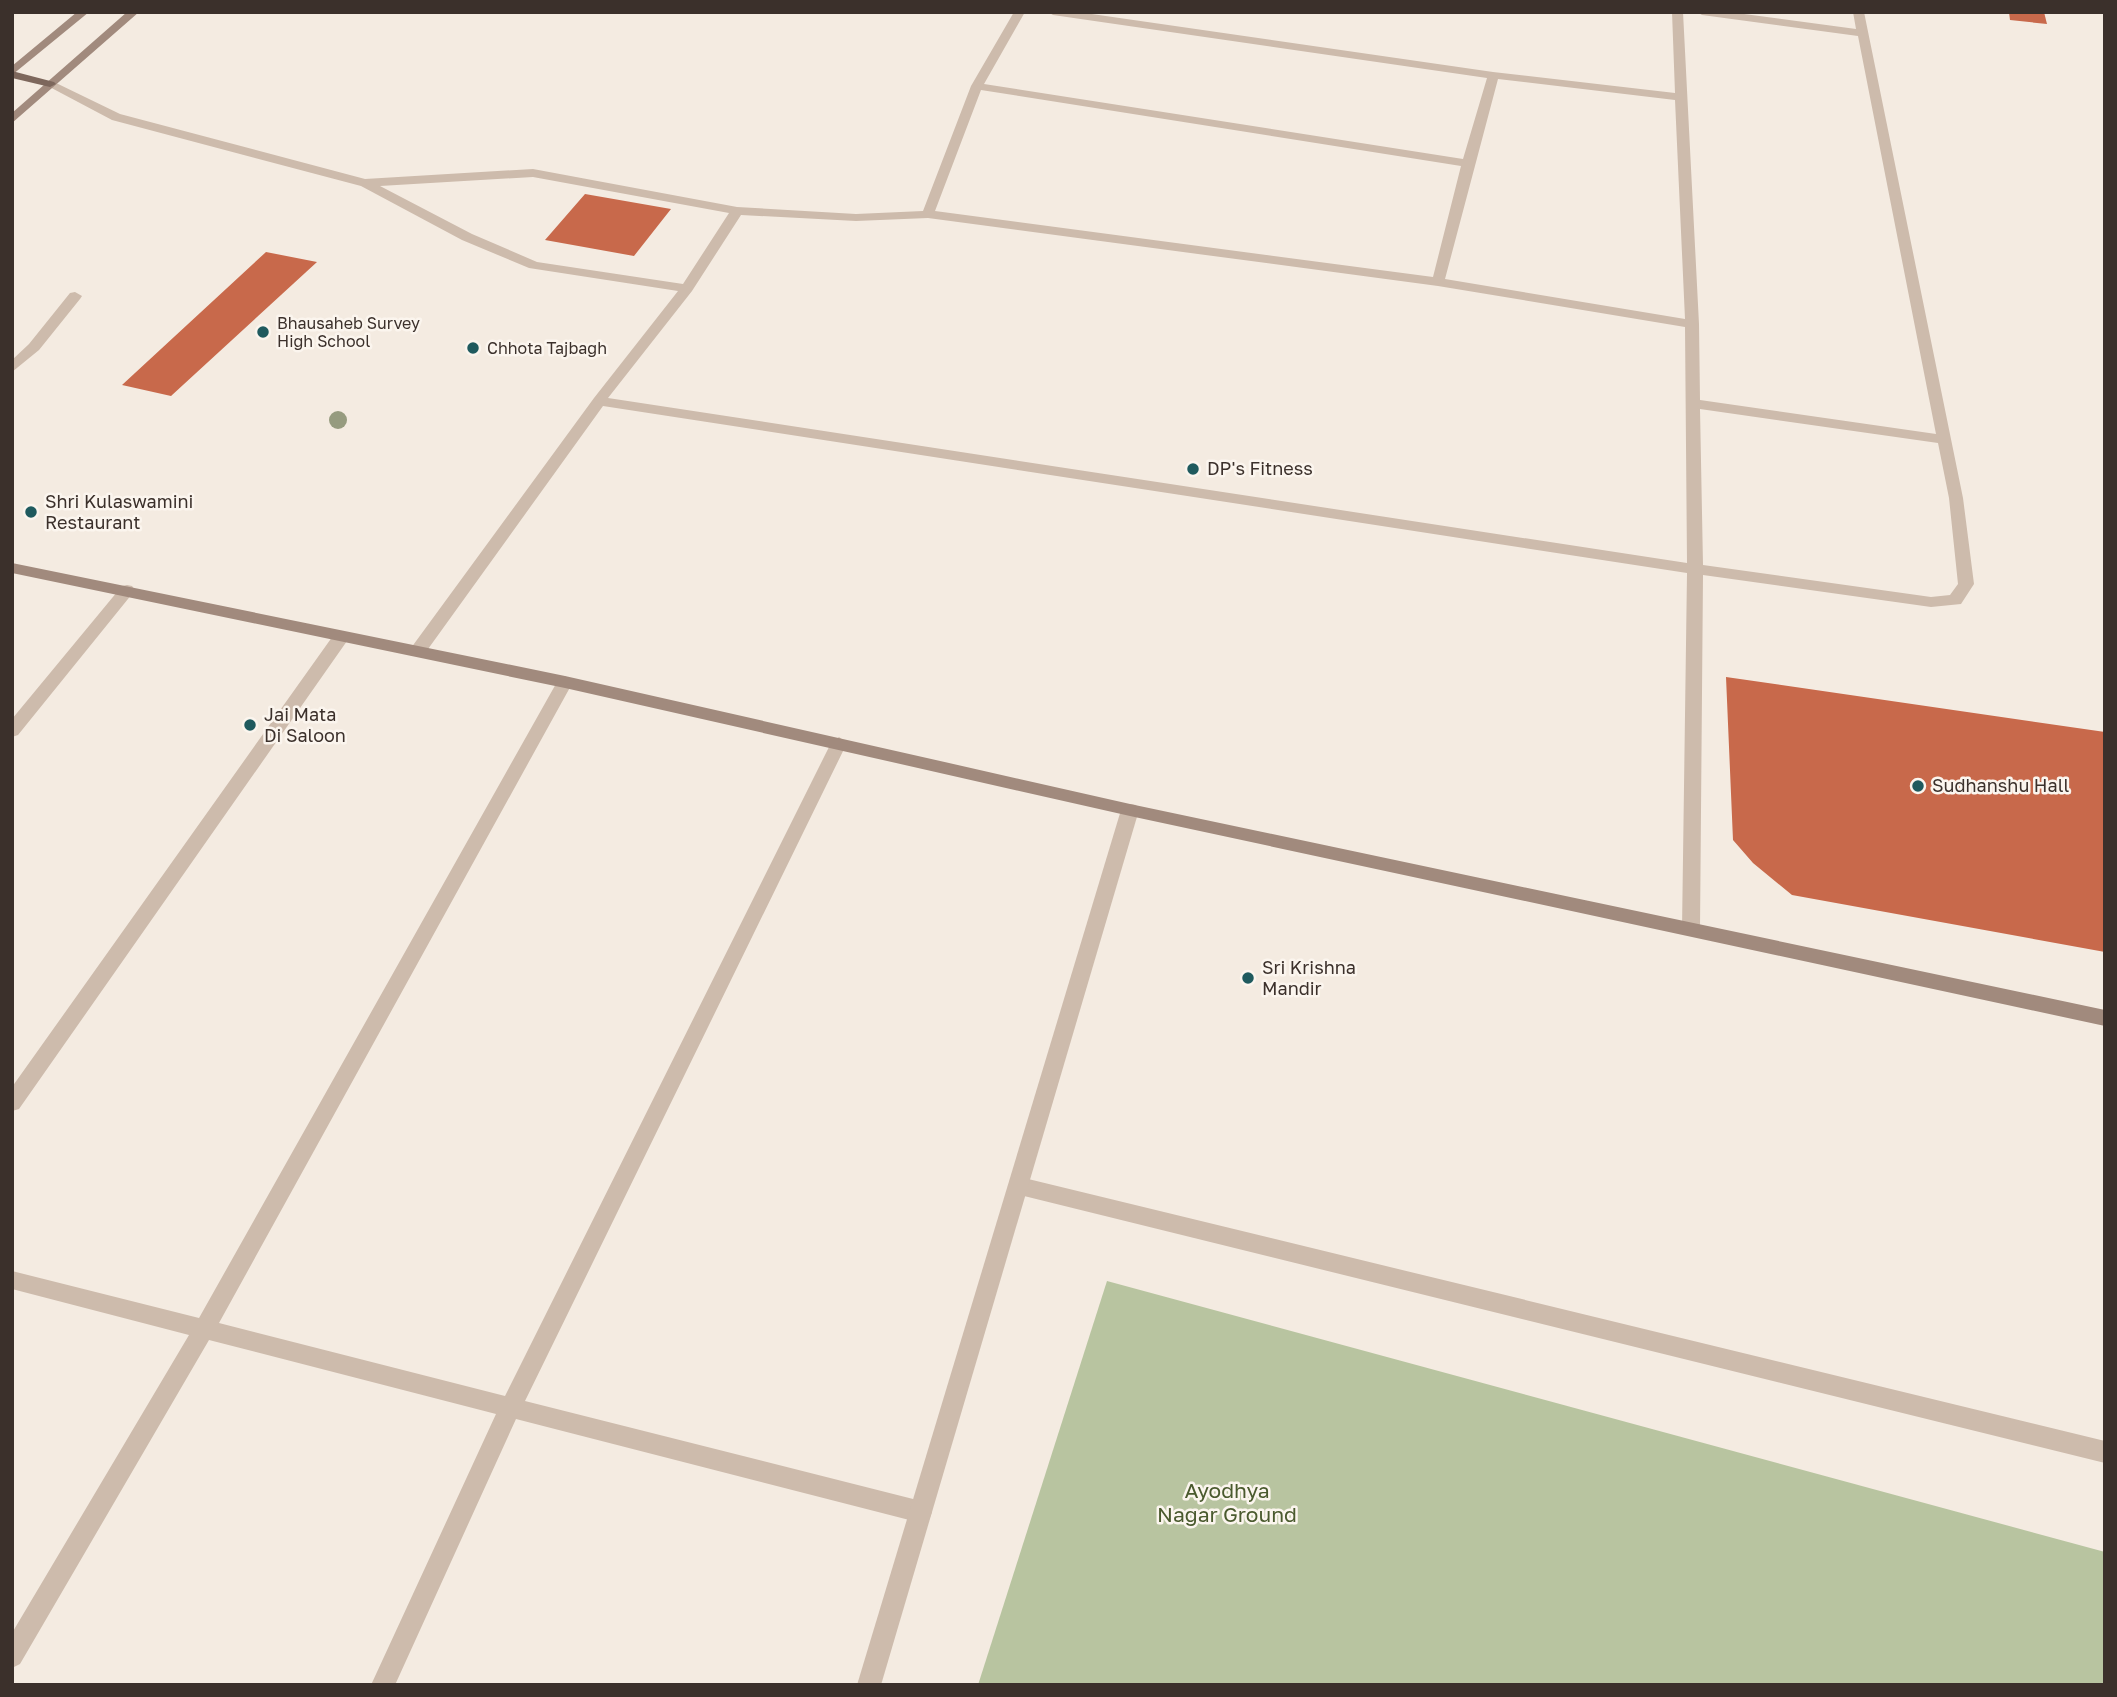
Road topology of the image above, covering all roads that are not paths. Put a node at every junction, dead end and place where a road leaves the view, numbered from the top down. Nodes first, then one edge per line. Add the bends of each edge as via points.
1 (84, 12) edge
2 (134, 12) edge
3 (1020, 12) edge
4 (1053, 12) edge
5 (1677, 12) edge
6 (1702, 12) edge
7 (1858, 12) edge
8 (1863, 33) junction
9 (12, 73) edge
10 (1493, 75) junction
11 (50, 84) junction
12 (977, 86) junction
13 (1682, 97) junction
14 (12, 120) edge
15 (1468, 163) junction
16 (365, 183) junction
17 (737, 211) junction
18 (928, 214) junction
19 (1438, 282) junction
20 (687, 288) junction
21 (75, 296) dead end
22 (1692, 324) junction
23 (12, 368) edge
24 (598, 401) junction
25 (1691, 403) junction
26 (1945, 440) junction
27 (12, 568) edge
28 (1695, 569) junction
29 (127, 590) junction
30 (341, 637) junction
31 (417, 652) junction
32 (565, 682) junction
33 (12, 731) edge
34 (839, 743) junction
35 (1130, 810) junction
36 (1691, 929) junction
37 (2105, 1018) edge
38 (12, 1103) edge
39 (1020, 1186) junction
40 (12, 1280) edge
41 (205, 1328) junction
42 (511, 1406) junction
43 (2105, 1452) edge
44 (921, 1512) junction
45 (12, 1656) edge
46 (383, 1685) edge
47 (869, 1685) edge

1 - 9 main road
2 - 11 main road
3 - 12 street
4 - 10 street
5 - 13 street
6 - 8 street
7 - 8 street
8 - 26 street
9 - 11 main road
10 - 13 street
10 - 15 street
11 - 14 main road
11 - 16 street via 116,117
12 - 15 street
12 - 18 street
13 - 22 street
15 - 19 street
16 - 17 street via 533,173
16 - 20 street via 467,237 534,265
17 - 18 street via 820,218
17 - 20 street
18 - 19 street
19 - 22 street
20 - 24 street
21 - 23 street
22 - 25 street
24 - 28 street
24 - 31 street
25 - 26 street
25 - 28 street
26 - 28 street via 1966,584 1955,600 1931,602
27 - 29 main road
28 - 36 street
29 - 30 main road
29 - 33 street
30 - 31 main road
30 - 38 street
31 - 32 main road
32 - 34 main road
32 - 41 street
34 - 35 main road
34 - 42 street
35 - 36 main road
35 - 39 street
36 - 37 main road
39 - 43 street
39 - 44 street
40 - 41 street
41 - 42 street
41 - 45 street
42 - 44 street
42 - 46 street
44 - 47 street

